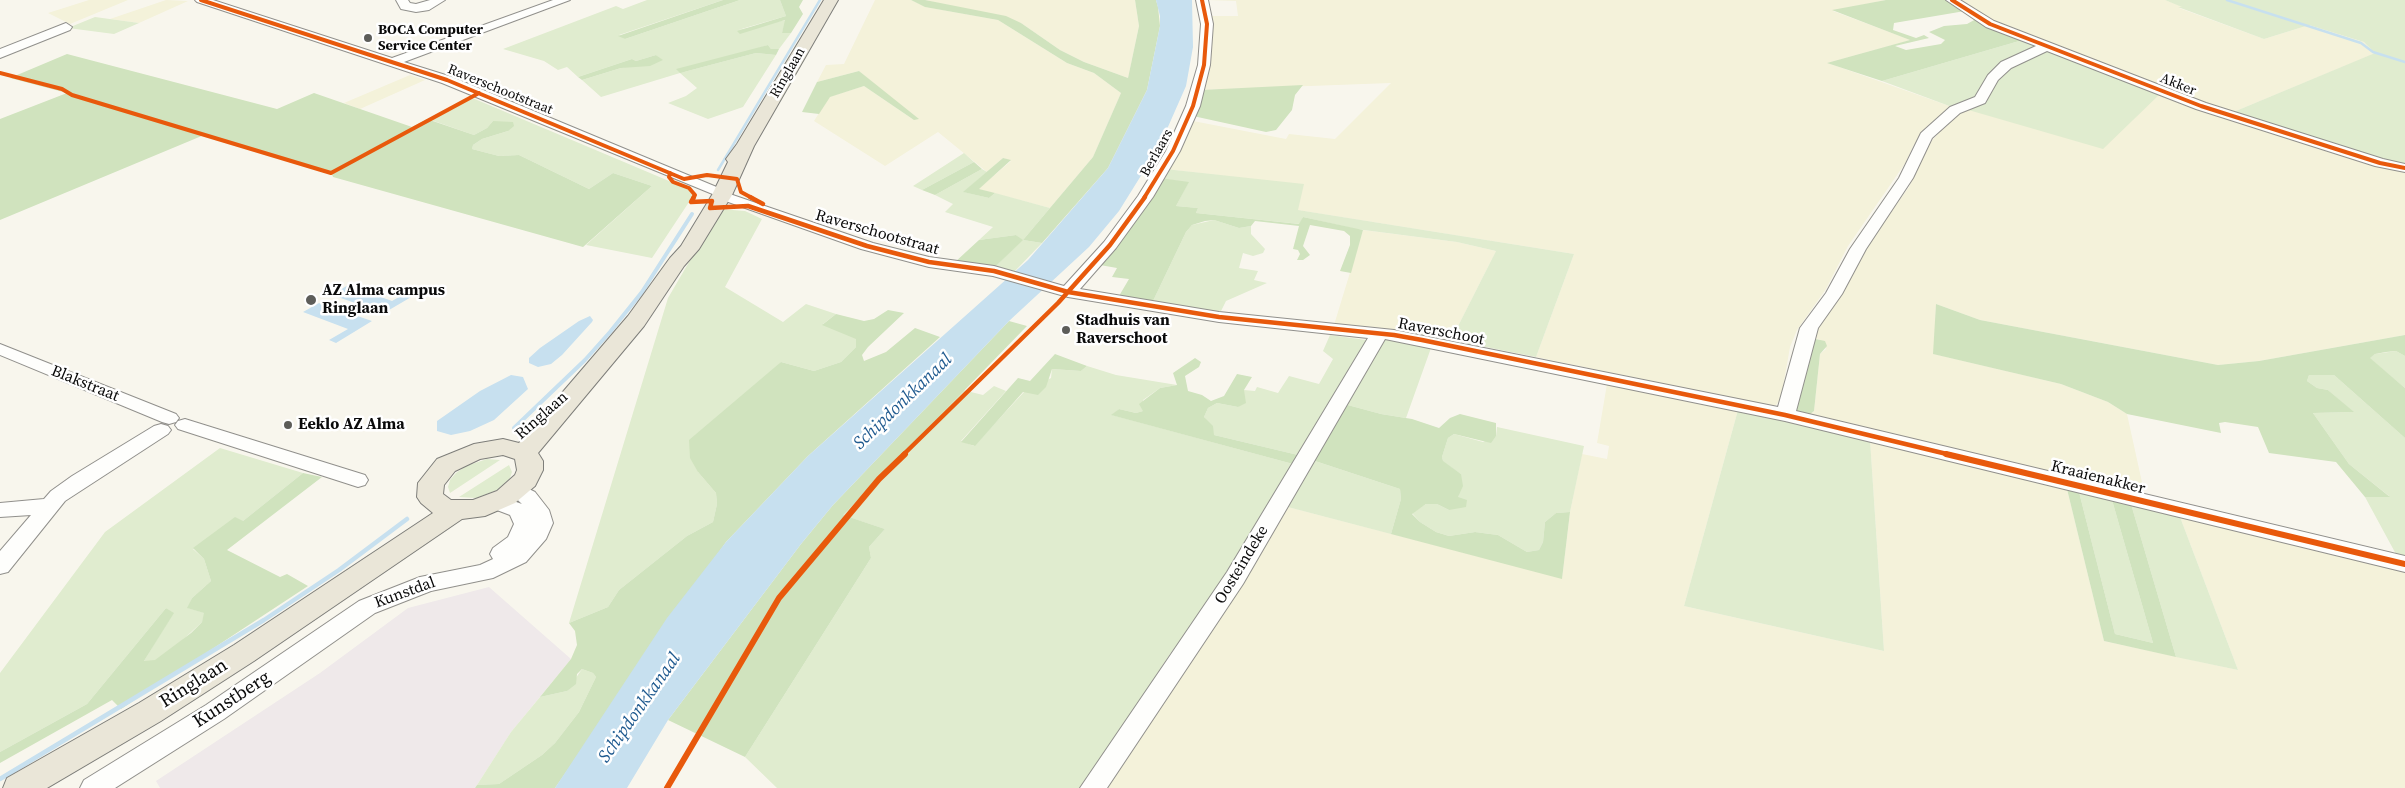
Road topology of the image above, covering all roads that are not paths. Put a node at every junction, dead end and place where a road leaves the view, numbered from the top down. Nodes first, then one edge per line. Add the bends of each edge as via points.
1 (402, 0) edge
2 (439, 0) edge
3 (564, 0) edge
4 (831, 0) edge
5 (1202, 0) edge
6 (1952, 0) edge
7 (208, 1) edge
8 (66, 27) dead end
9 (2047, 46) junction
10 (0, 54) edge
11 (392, 62) junction
12 (2405, 168) edge
13 (716, 191) junction
14 (1002, 274) joint
15 (1061, 290) junction
16 (1379, 334) junction
17 (1, 355) edge
18 (1785, 415) junction
19 (172, 424) junction
20 (513, 450) junction
21 (358, 480) dead end
22 (506, 496) junction
23 (49, 506) junction
24 (446, 507) junction
25 (0, 510) edge
26 (2405, 564) edge
27 (0, 566) edge
28 (367, 607) joint
29 (20, 788) edge
30 (93, 788) edge
31 (1093, 788) edge

1 - 2 street via 405,6 416,8
3 - 11 street
4 - 13 main road, Ringlaan
5 - 15 street, Berlaars via 1207,24 1204,65 1189,115 1173,151 1110,245
6 - 9 street, Akker via 1990,24
7 - 11 street, Raverschootstraat
8 - 10 street
9 - 12 street, Akker via 2228,115
9 - 18 street via 2006,65 1993,78 1980,100 1955,110 1926,136 1906,178 1858,249 1834,294 1809,328
11 - 13 street, Raverschootstraat via 465,87
13 - 14 street, Raverschootstraat via 867,246 929,262
13 - 20 main road, Ringlaan via 677,262 636,321 581,383
14 - 15 street, Raverschoot
15 - 16 street, Raverschoot via 1218,317
16 - 18 street, Raverschoot via 1422,340
16 - 31 street, Oosteindeke via 1235,578
17 - 19 street, Blakstraat via 24,359
18 - 26 street, Kraaienakker
19 - 21 street, Blakstraat
19 - 23 street via 79,481
20 - 22 main road via 530,461 530,470 526,480
20 - 24 main road via 474,452 446,465 431,483 430,497
22 - 24 main road via 476,509
22 - 28 street, Kunstdal via 528,497 540,510 542,523 538,534 518,556 486,572 428,583
23 - 25 street
23 - 27 street
24 - 29 main road, Ringlaan via 375,566 244,653
28 - 30 street, Kunstberg via 215,712

